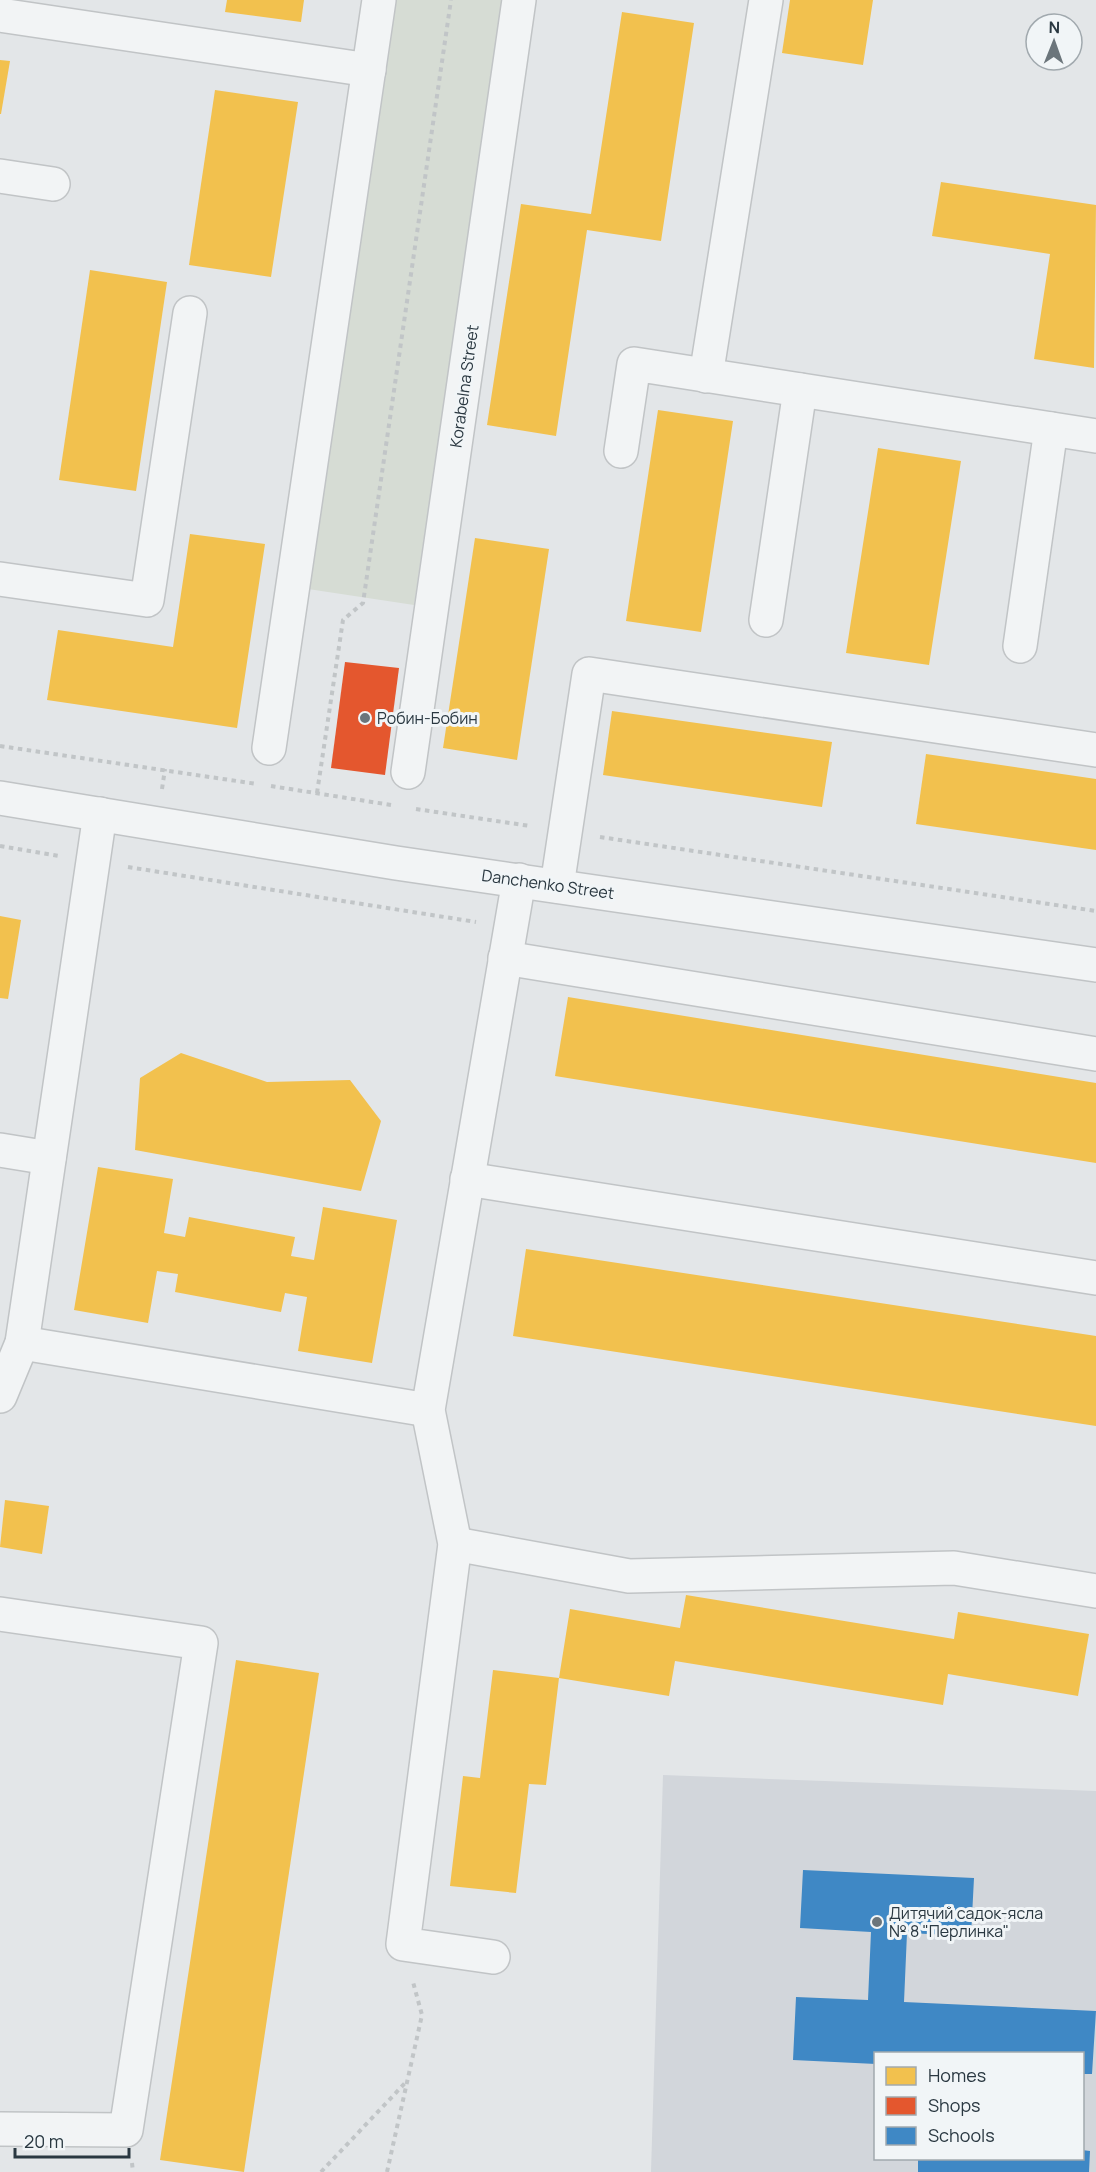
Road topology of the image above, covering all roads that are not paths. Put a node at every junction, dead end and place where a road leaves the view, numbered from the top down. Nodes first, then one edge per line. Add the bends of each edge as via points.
1 (379, 0) edge
2 (519, 0) edge
3 (766, 0) edge
4 (0, 15) edge
5 (369, 70) junction
6 (0, 176) edge
7 (53, 184) dead end
8 (190, 313) dead end
9 (706, 376) junction
10 (800, 390) junction
11 (1051, 429) junction
12 (1096, 436) edge
13 (621, 451) dead end
14 (0, 579) edge
15 (765, 620) dead end
16 (1020, 646) dead end
17 (269, 748) dead end
18 (1096, 750) edge
19 (408, 772) dead end
20 (0, 798) edge
21 (100, 814) junction
22 (519, 880) junction
23 (557, 886) junction
24 (505, 958) junction
25 (1096, 965) edge
26 (1096, 1054) edge
27 (0, 1150) edge
28 (49, 1158) junction
29 (467, 1179) junction
30 (1096, 1278) edge
31 (22, 1343) junction
32 (0, 1396) edge
33 (428, 1410) junction
34 (455, 1544) junction
35 (1096, 1591) edge
36 (0, 1614) edge
37 (493, 1957) dead end
38 (0, 2128) edge

1 - 5 street
2 - 19 street, Korabelna Street
3 - 9 street
4 - 5 street
5 - 17 street
6 - 7 street
8 - 14 street via 147,600
9 - 10 street
9 - 13 street via 634,364
10 - 11 street
10 - 15 street
11 - 12 street
11 - 16 street
18 - 23 street via 589,674
20 - 21 street, Danchenko Street
21 - 22 street, Danchenko Street
21 - 28 street
22 - 23 street, Danchenko Street
22 - 24 street
23 - 25 street, Danchenko Street
24 - 26 street
24 - 29 street
27 - 28 street
28 - 31 street
29 - 30 street
29 - 33 street
31 - 32 street
31 - 33 street
33 - 34 street
34 - 35 street via 629,1576 954,1568
34 - 37 street via 403,1944
36 - 38 street via 201,1643 126,2130

